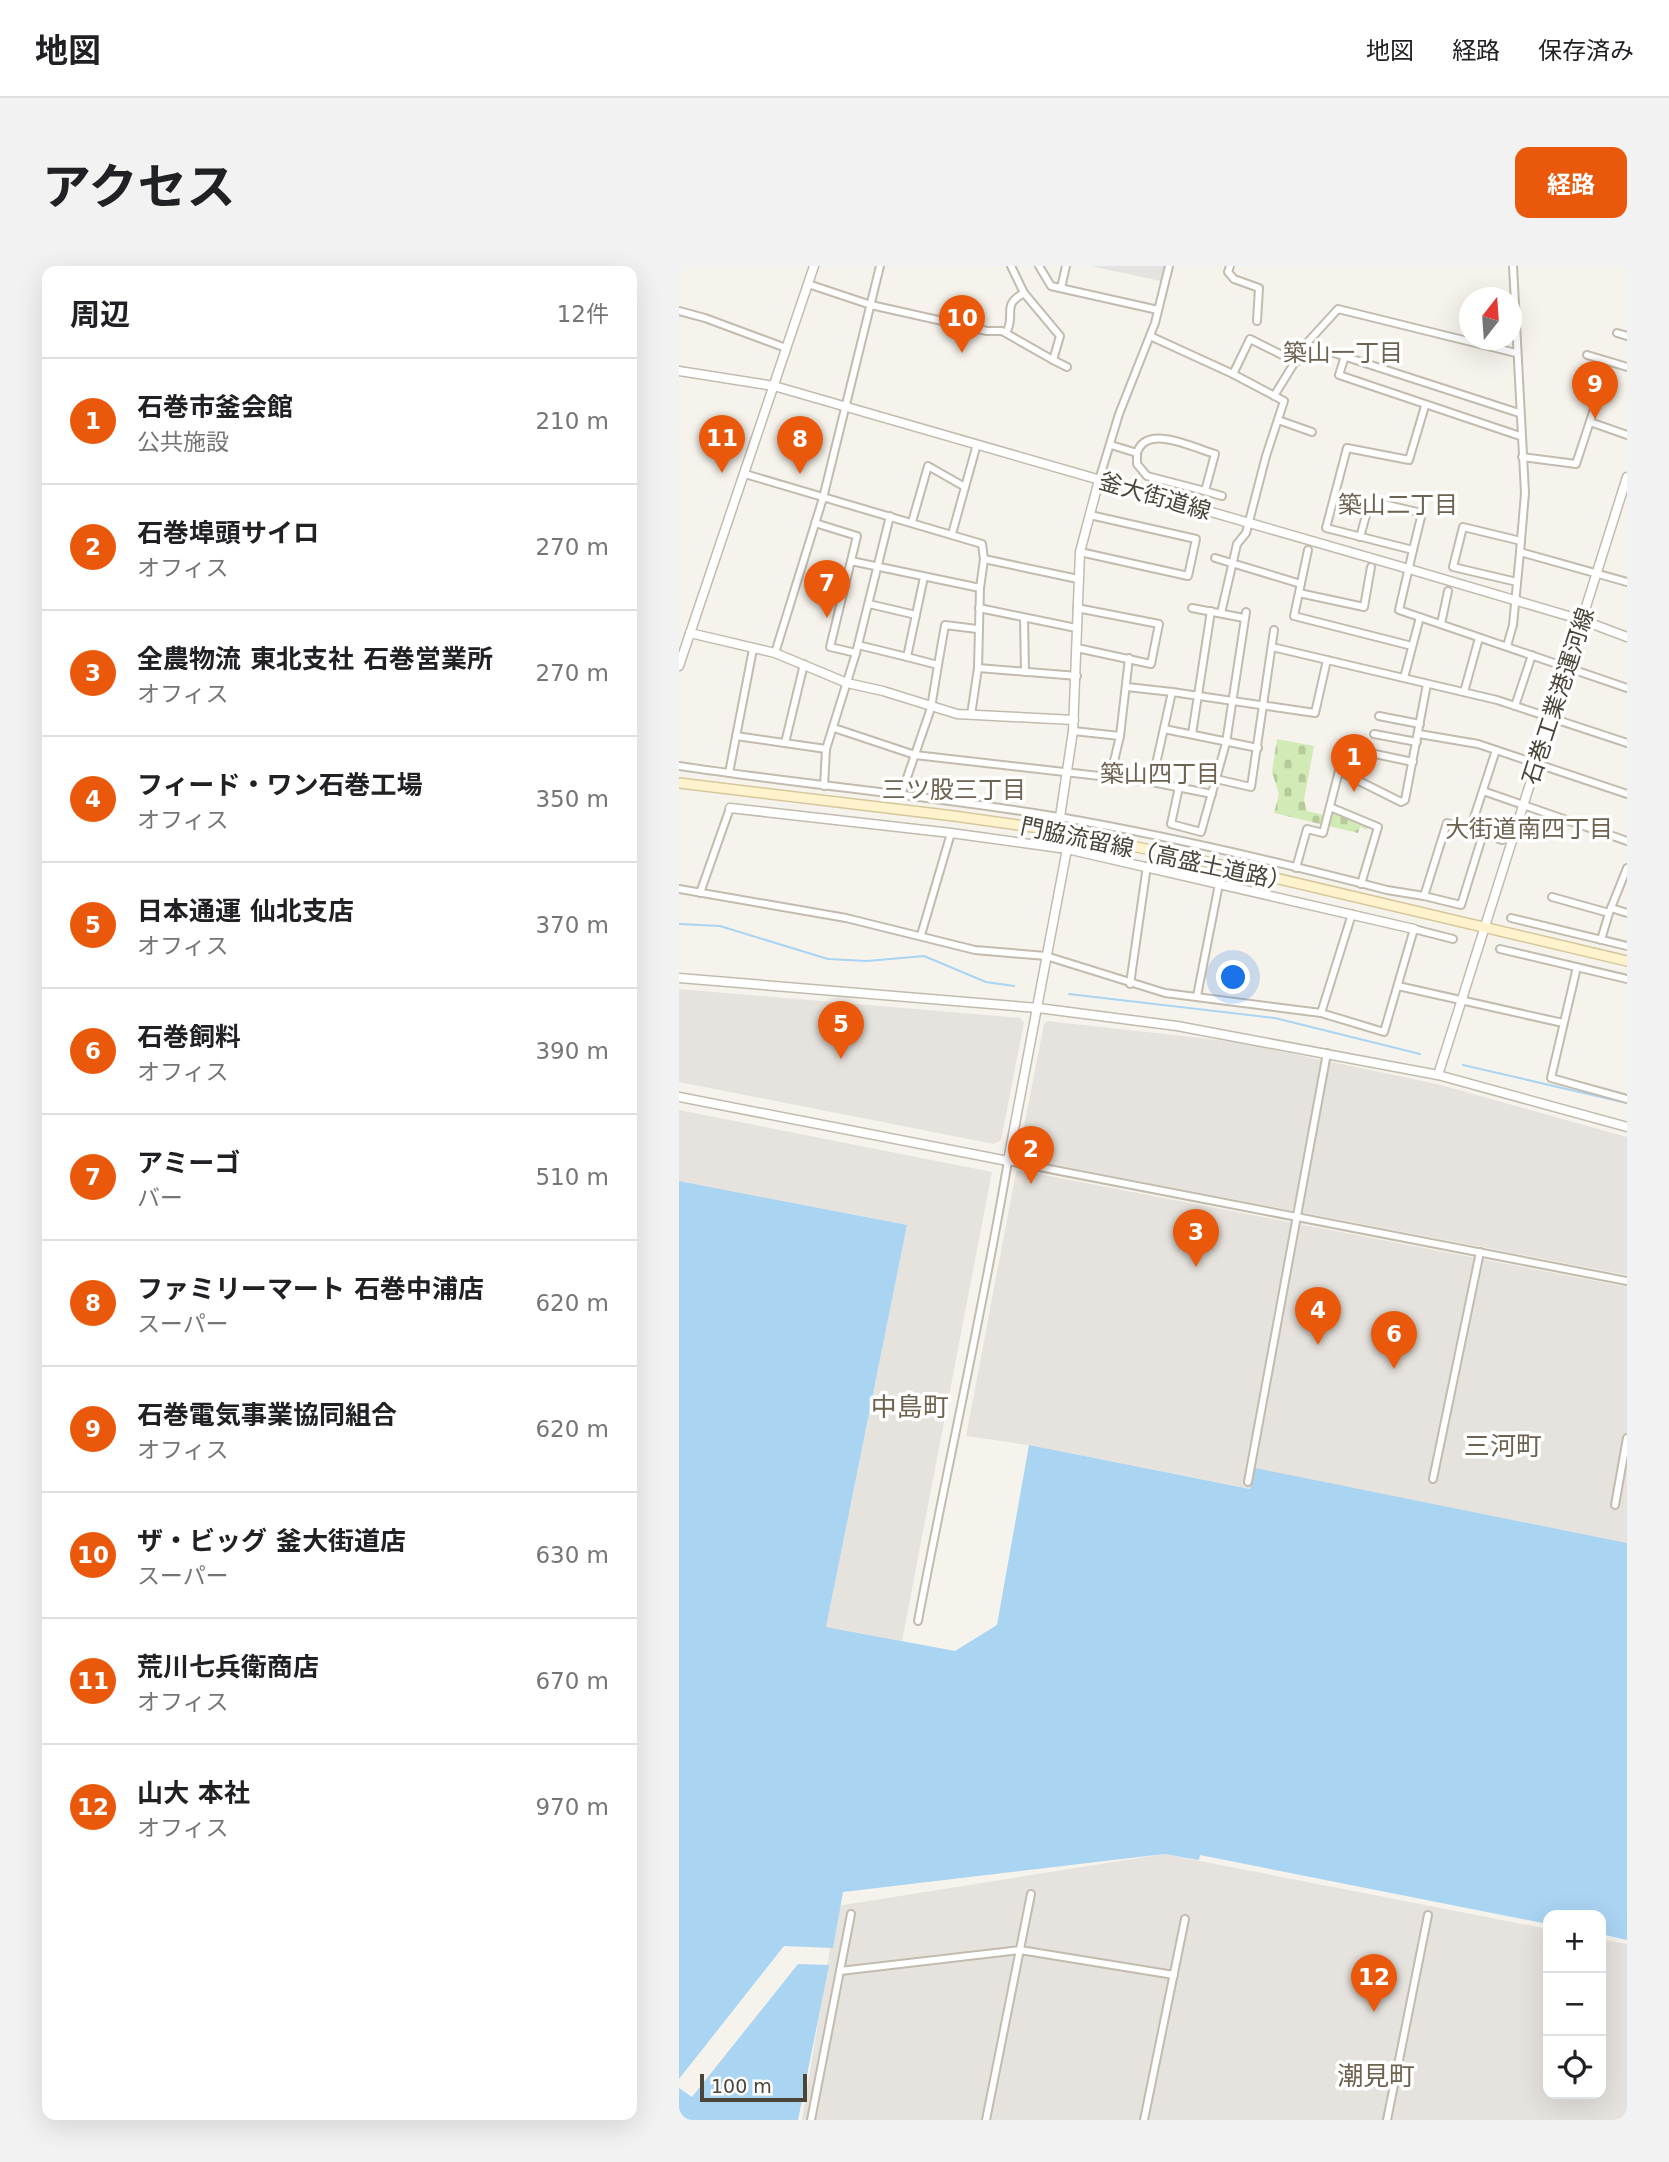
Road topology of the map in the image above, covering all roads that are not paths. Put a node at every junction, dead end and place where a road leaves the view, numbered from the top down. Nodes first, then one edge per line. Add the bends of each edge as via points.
1 (814, 266) edge
2 (880, 266) edge
3 (1011, 266) edge
4 (1039, 266) edge
5 (1066, 266) edge
6 (1169, 266) edge
7 (1230, 266) edge
8 (1513, 266) edge
9 (808, 284) junction
10 (1061, 288) junction
11 (1024, 293) junction
12 (870, 305) junction
13 (1158, 310) junction
14 (679, 312) edge
15 (1257, 321) dead end
16 (1617, 332) dead end
17 (1006, 333) junction
18 (1150, 336) junction
19 (1627, 336) edge
20 (1306, 344) junction
21 (786, 348) junction
22 (1516, 354) junction
23 (1587, 355) dead end
24 (1345, 356) junction
25 (1053, 360) junction
26 (1296, 362) junction
27 (1067, 367) dead end
28 (1627, 367) edge
29 (679, 371) edge
30 (1233, 374) junction
31 (774, 386) junction
32 (1274, 396) junction
33 (1596, 403) dead end
34 (1425, 406) junction
35 (846, 407) junction
36 (1519, 413) junction
37 (1278, 421) junction
38 (1590, 422) junction
39 (1312, 432) dead end
40 (1627, 435) edge
41 (1520, 436) junction
42 (977, 444) junction
43 (1111, 444) junction
44 (1137, 453) junction
45 (1522, 457) junction
46 (745, 474) junction
47 (1627, 477) edge
48 (1100, 480) junction
49 (964, 487) junction
50 (1205, 491) junction
51 (1222, 496) dead end
52 (823, 498) junction
53 (1623, 502) edge
54 (1090, 515) junction
55 (890, 516) junction
56 (912, 522) junction
57 (815, 523) junction
58 (1249, 523) junction
59 (951, 534) junction
60 (1360, 537) junction
61 (1521, 541) junction
62 (1308, 550) dead end
63 (1413, 550) junction
64 (1080, 552) junction
65 (1520, 552) junction
66 (1215, 558) dead end
67 (984, 559) junction
68 (851, 561) junction
69 (1232, 563) junction
70 (878, 566) junction
71 (1371, 567) dead end
72 (1409, 569) junction
73 (1597, 573) junction
74 (924, 577) junction
75 (1078, 579) junction
76 (1517, 582) junction
77 (1627, 582) edge
78 (1301, 584) junction
79 (980, 588) junction
80 (1448, 591) dead end
81 (1299, 593) junction
82 (1515, 600) junction
83 (869, 604) junction
84 (979, 608) junction
85 (1077, 608) junction
86 (1192, 608) dead end
87 (1211, 611) junction
88 (1221, 612) junction
89 (916, 615) junction
90 (1420, 617) junction
91 (1024, 618) junction
92 (1582, 620) junction
93 (1441, 624) junction
94 (1076, 628) junction
95 (977, 629) junction
96 (1274, 630) dead end
97 (690, 633) junction
98 (1627, 637) edge
99 (1479, 638) junction
100 (858, 645) junction
101 (1412, 646) junction
102 (1507, 646) junction
103 (1272, 647) junction
104 (1077, 648) junction
105 (753, 649) junction
106 (775, 653) junction
107 (856, 653) junction
108 (1532, 655) junction
109 (907, 657) junction
110 (1129, 658) junction
111 (1327, 660) junction
112 (804, 664) junction
113 (938, 665) junction
114 (679, 666) edge
115 (1567, 667) junction
116 (978, 668) junction
117 (1025, 672) junction
118 (1077, 676) junction
119 (1404, 678) junction
120 (847, 683) junction
121 (1427, 684) junction
122 (1127, 687) junction
123 (1627, 688) edge
124 (1172, 692) junction
125 (1464, 692) junction
126 (1198, 696) junction
127 (1231, 701) junction
128 (1264, 706) junction
129 (1515, 706) junction
130 (931, 708) junction
131 (971, 715) junction
132 (1379, 716) dead end
133 (1551, 718) junction
134 (1074, 720) junction
135 (1420, 724) junction
136 (834, 728) junction
137 (1164, 729) junction
138 (1073, 731) junction
139 (1192, 734) junction
140 (1374, 734) dead end
141 (1419, 734) junction
142 (736, 736) junction
143 (1120, 736) junction
144 (1417, 742) junction
145 (785, 743) junction
146 (1226, 743) junction
147 (1627, 743) edge
148 (1258, 748) junction
149 (826, 749) junction
150 (1496, 750) junction
151 (1370, 753) dead end
152 (915, 755) junction
153 (1413, 762) junction
154 (1536, 764) junction
155 (679, 766) edge
156 (1067, 773) junction
157 (729, 774) junction
158 (1110, 778) junction
159 (1216, 779) junction
160 (1152, 782) junction
161 (679, 783) edge
162 (824, 786) junction
163 (1179, 787) junction
164 (1483, 791) junction
165 (1212, 794) junction
166 (1627, 794) edge
167 (901, 795) junction
168 (1523, 805) junction
169 (1330, 807) junction
170 (730, 808) joint
171 (1060, 817) junction
172 (1470, 830) junction
173 (951, 833) junction
174 (1483, 834) junction
175 (1502, 840) dead end
176 (1627, 841) edge
177 (1067, 849) junction
178 (1147, 866) junction
179 (1627, 868) edge
180 (1296, 869) junction
181 (1625, 878) edge
182 (1219, 884) junction
183 (1361, 884) junction
184 (679, 889) edge
185 (700, 893) junction
186 (1424, 896) junction
187 (1552, 897) dead end
188 (1610, 911) junction
189 (1627, 913) edge
190 (1352, 914) junction
191 (1511, 918) dead end
192 (1483, 928) junction
193 (1414, 929) junction
194 (921, 935) junction
195 (1453, 939) dead end
196 (1601, 940) junction
197 (1627, 946) edge
198 (1500, 949) dead end
199 (1046, 956) junction
200 (1627, 961) edge
201 (1577, 967) junction
202 (679, 978) edge
203 (1627, 979) edge
204 (1130, 984) junction
205 (1398, 986) junction
206 (1197, 996) junction
207 (1461, 1000) junction
208 (1038, 1008) junction
209 (1321, 1013) junction
210 (1563, 1023) junction
211 (1327, 1053) junction
212 (1438, 1075) junction
213 (679, 1097) edge
214 (1627, 1099) edge
215 (1627, 1127) edge
216 (1008, 1161) junction
217 (1297, 1217) junction
218 (1479, 1252) junction
219 (1627, 1281) edge
220 (1627, 1438) edge
221 (1433, 1479) dead end
222 (1248, 1482) dead end
223 (1615, 1505) dead end
224 (918, 1621) dead end
225 (1031, 1894) dead end
226 (851, 1914) dead end
227 (1428, 1915) dead end
228 (1185, 1919) dead end
229 (1020, 1950) junction
230 (840, 1971) junction
231 (1174, 1975) junction
232 (811, 2120) edge
233 (986, 2120) edge
234 (1144, 2120) edge
235 (1387, 2120) edge

1 - 9 street
2 - 12 street
3 - 11 street
4 - 10 street via 1051,286
5 - 10 street
6 - 13 street
7 - 15 street via 1228,272 1234,279 1259,288
8 - 22 street
9 - 12 street
9 - 21 street
10 - 13 street
11 - 17 street via 1011,303
11 - 25 street via 1059,336
12 - 17 street
12 - 35 street
13 - 18 street
14 - 21 street
16 - 19 street
17 - 25 street
18 - 30 street
18 - 43 street
20 - 22 street via 1338,309
20 - 24 street
20 - 26 street
21 - 31 street
22 - 36 street
23 - 28 street
24 - 34 street via 1339,375
24 - 36 street
25 - 27 street
26 - 30 street via 1250,339
26 - 32 street
29 - 31 street, 釜大街道線
30 - 32 street
31 - 35 street, 釜大街道線
31 - 46 street
32 - 37 street via 1284,401
33 - 38 street
34 - 41 street
34 - 60 street via 1409,460 1347,448 1327,528
35 - 42 street, 釜大街道線
35 - 52 street
36 - 41 street
37 - 39 street
37 - 58 street
38 - 40 street
38 - 45 street via 1576,464
41 - 45 street
42 - 48 street, 釜大街道線
42 - 49 street
43 - 44 street
43 - 48 street
44 - 50 street via 1137,464 1147,476
44 - 50 street via 1145,441 1160,437 1215,454
45 - 61 street
46 - 52 street
46 - 97 street
47 - 53 street, 石巻工業港運河線
48 - 54 street
48 - 58 street, 釜大街道線
49 - 56 street via 928,466
49 - 59 street
50 - 51 street
52 - 55 street
52 - 57 street
53 - 73 street, 石巻工業港運河線
54 - 64 street
54 - 64 street via 1196,539 1188,576
55 - 56 street
55 - 70 street
56 - 59 street
57 - 68 street via 857,536
57 - 106 street
58 - 69 street
58 - 72 street, 釜大街道線
59 - 67 street via 982,544
60 - 63 street
60 - 63 street via 1370,501 1422,513
61 - 65 street
61 - 76 street via 1464,527 1453,567
62 - 78 street
63 - 72 street
64 - 75 street
65 - 73 street
65 - 76 street
66 - 69 street
67 - 75 street
67 - 79 street
68 - 70 street
68 - 107 street via 829,647
69 - 78 street
69 - 88 street
70 - 74 street
70 - 83 street
71 - 81 street via 1364,607
72 - 82 street, 釜大街道線
72 - 90 street via 1398,610
73 - 77 street
73 - 92 street, 石巻工業港運河線
74 - 79 street
74 - 89 street
75 - 85 street
76 - 82 street
78 - 81 street
79 - 84 street
80 - 93 street
81 - 101 street via 1294,616
82 - 92 street, 釜大街道線
82 - 102 street
83 - 89 street
83 - 100 street
84 - 91 street
84 - 95 street
85 - 94 street
85 - 110 street via 1159,624 1151,664
86 - 87 street
87 - 88 street
87 - 126 street
88 - 127 street via 1245,615
89 - 109 street
90 - 93 street
90 - 101 street
91 - 94 street
91 - 117 street
92 - 98 street, 釜大街道線
92 - 115 street, 石巻工業港運河線
93 - 99 street
94 - 104 street
95 - 113 street via 946,625
95 - 116 street
96 - 103 street
97 - 105 street
97 - 114 street
99 - 102 street
99 - 125 street
100 - 107 street
100 - 109 street
101 - 119 street
102 - 108 street
103 - 111 street
103 - 128 street
104 - 110 street
104 - 118 street
105 - 106 street
105 - 142 street
106 - 112 street
107 - 120 street
108 - 115 street
108 - 129 street
109 - 113 street
110 - 122 street
111 - 119 street
111 - 128 street via 1315,712
112 - 120 street
112 - 145 street
113 - 130 street
115 - 123 street
115 - 133 street, 石巻工業港運河線
116 - 117 street
116 - 131 street
117 - 118 street
118 - 134 street
119 - 121 street
120 - 130 street
120 - 136 street
121 - 125 street
121 - 135 street
122 - 124 street
122 - 143 street
124 - 126 street
124 - 137 street
125 - 129 street
126 - 127 street
126 - 139 street
127 - 128 street
127 - 146 street
128 - 148 street
129 - 133 street
130 - 131 street
130 - 152 street
131 - 134 street
132 - 135 street
133 - 147 street
133 - 154 street, 石巻工業港運河線
134 - 138 street
135 - 141 street
136 - 149 street
136 - 152 street
137 - 139 street
137 - 160 street
138 - 143 street
138 - 156 street
139 - 146 street
140 - 144 street
141 - 144 street
141 - 150 street
142 - 145 street
142 - 157 street
143 - 158 street
144 - 153 street
145 - 149 street
146 - 148 street
146 - 159 street
148 - 159 street via 1251,787
149 - 162 street
150 - 154 street
150 - 164 street
151 - 153 street
152 - 156 street
152 - 167 street
153 - 169 street via 1405,800 1339,771
154 - 166 street
154 - 168 street, 石巻工業港運河線
155 - 157 street
156 - 158 street
156 - 171 street
157 - 162 street
158 - 160 street
159 - 165 street
160 - 163 street
161 - 192 main road, 門脇流留線（高盛土道路） via 1060,831
162 - 167 street
163 - 165 street
163 - 165 street via 1171,824 1201,832
164 - 168 street
164 - 172 street
167 - 171 street
168 - 176 street
168 - 192 street, 石巻工業港運河線
169 - 180 street via 1323,833 1307,828
169 - 183 street via 1378,827
170 - 173 street
170 - 185 street
171 - 180 street
172 - 174 street
172 - 186 street via 1447,823
173 - 177 street
173 - 194 street
174 - 175 street
174 - 186 street via 1461,905
177 - 178 street
177 - 199 street
178 - 182 street
178 - 204 street
179 - 181 street
180 - 183 street
181 - 188 street
182 - 190 street
182 - 206 street
183 - 186 street
184 - 185 street
185 - 194 street
187 - 188 street
188 - 189 street
188 - 196 street
190 - 193 street
190 - 209 street
191 - 196 street
192 - 200 main road, 門脇流留線（高盛土道路）
192 - 207 street, 石巻工業港運河線
193 - 195 street
193 - 205 street
194 - 199 street via 975,950
196 - 197 street
198 - 201 street
199 - 204 street
199 - 208 street
201 - 203 street
201 - 210 street
202 - 208 street
204 - 206 street
205 - 207 street
205 - 209 street via 1384,1032
206 - 209 street
207 - 210 street
207 - 212 street, 石巻工業港運河線
208 - 211 street via 1177,1026
208 - 216 street
210 - 214 street via 1551,1078
211 - 212 street
211 - 217 street
212 - 215 street
213 - 216 street
216 - 217 street
216 - 224 street
217 - 218 street
217 - 222 street
218 - 219 street
218 - 221 street
220 - 223 street
225 - 229 street
226 - 230 street
227 - 235 street
228 - 231 street
229 - 230 street
229 - 231 street
229 - 233 street
230 - 232 street
231 - 234 street

